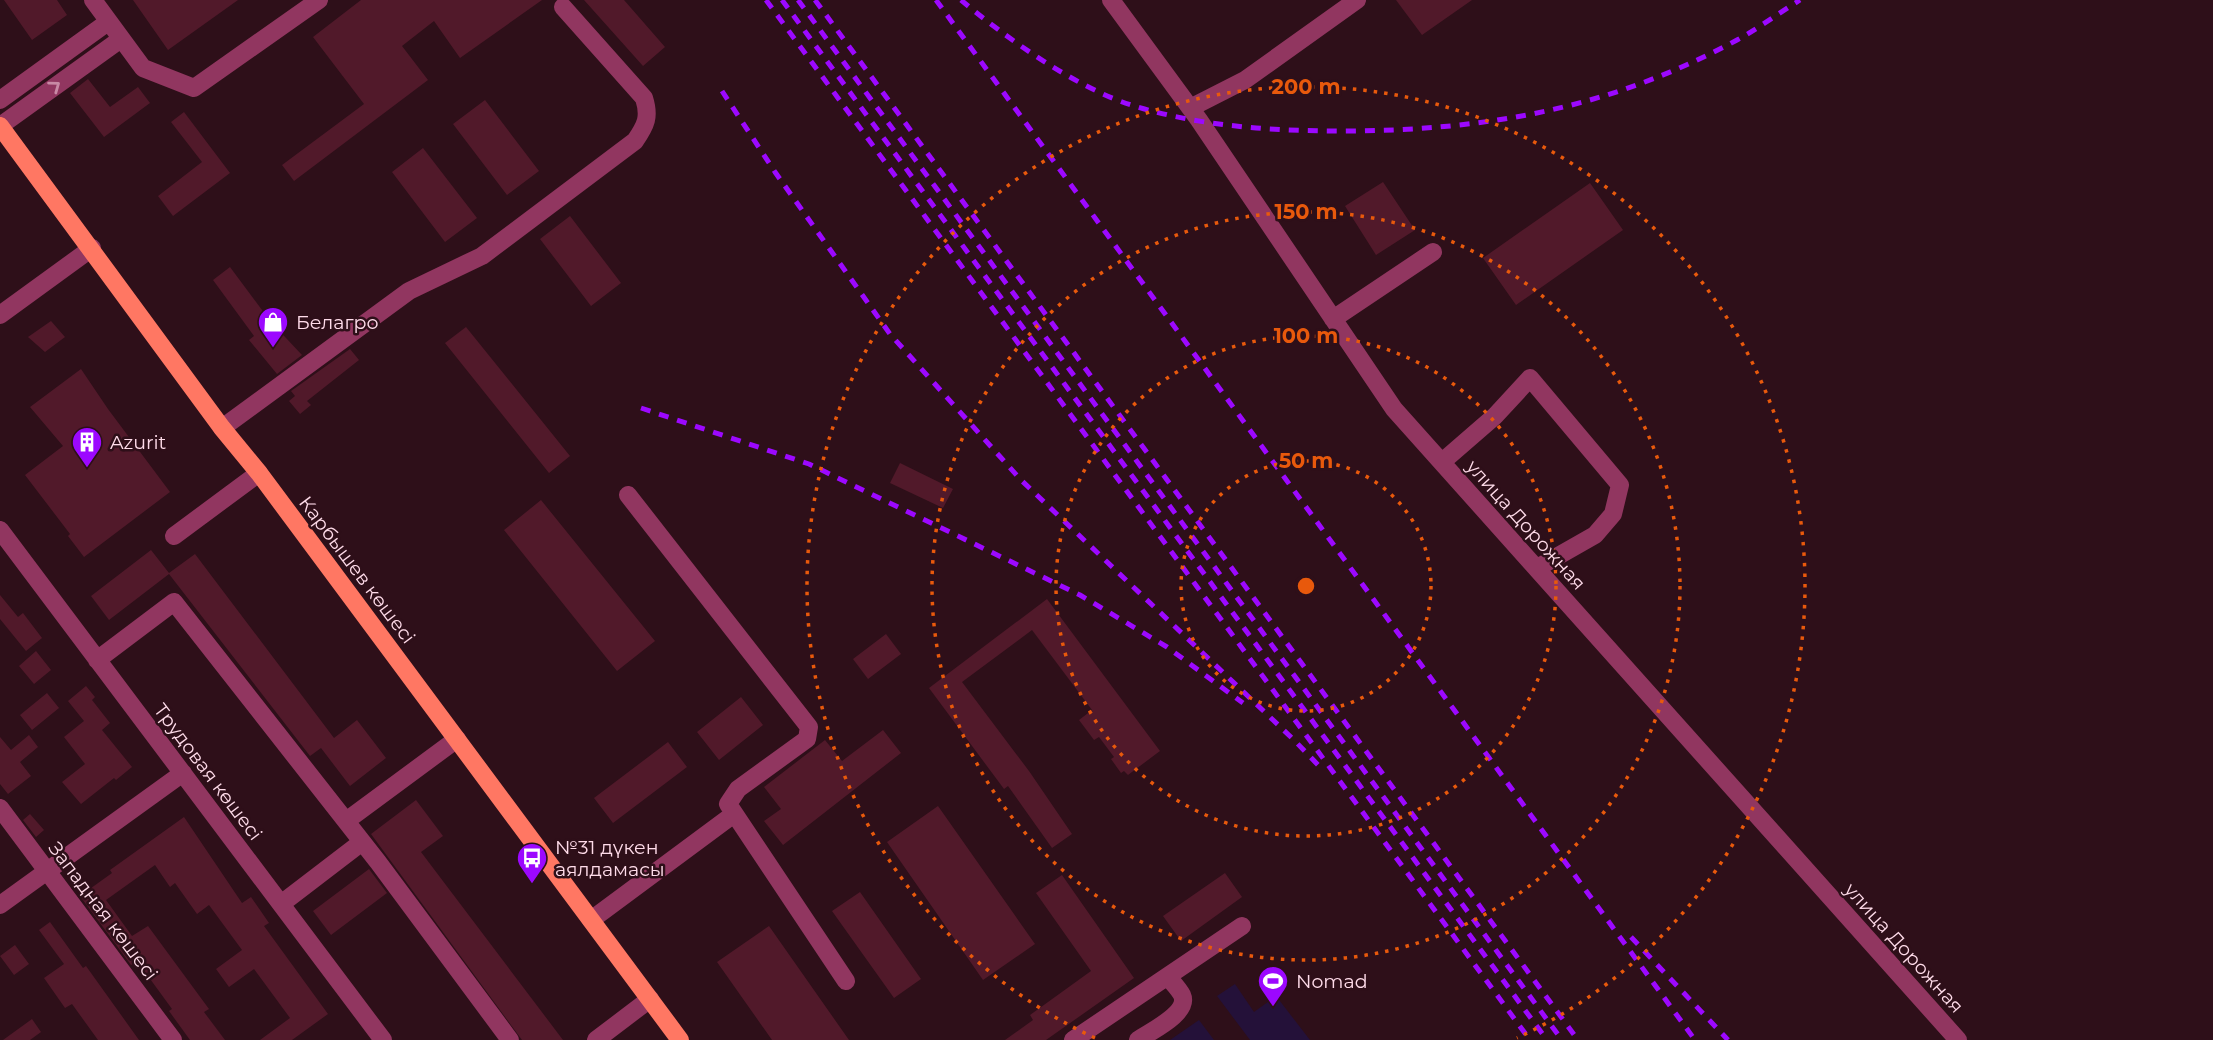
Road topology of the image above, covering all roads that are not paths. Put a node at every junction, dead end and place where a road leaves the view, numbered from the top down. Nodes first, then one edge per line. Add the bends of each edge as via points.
1 (93, 0) edge
2 (319, 0) edge
3 (1111, 0) edge
4 (1357, 0) edge
5 (563, 7) dead end
6 (108, 22) junction
7 (121, 39) junction
8 (0, 100) edge
9 (1190, 108) junction
10 (0, 126) edge
11 (92, 248) junction
12 (1433, 252) dead end
13 (0, 315) edge
14 (1334, 319) junction
15 (222, 428) junction
16 (1442, 462) junction
17 (259, 473) junction
18 (628, 495) dead end
19 (0, 530) edge
20 (174, 536) dead end
21 (1536, 568) junction
22 (97, 660) junction
23 (457, 739) junction
24 (183, 773) junction
25 (0, 808) edge
26 (734, 814) junction
27 (346, 821) junction
28 (362, 842) junction
29 (47, 871) junction
30 (281, 904) junction
31 (0, 905) edge
32 (591, 920) junction
33 (1242, 926) dead end
34 (1168, 976) junction
35 (846, 981) dead end
36 (650, 999) junction
37 (173, 1040) edge
38 (383, 1040) edge
39 (510, 1040) edge
40 (596, 1040) edge
41 (680, 1040) edge
42 (1073, 1040) edge
43 (1138, 1040) edge
44 (1958, 1040) edge

1 - 6 street
2 - 7 street via 194,88 143,68
3 - 9 street, улица Дорожная
4 - 9 street via 1245,80
5 - 15 street via 644,98 649,113 635,141 482,256 409,291
6 - 7 street
6 - 8 street
10 -> 7 street
9 - 14 street, улица Дорожная
10 - 11 main road, Карбышев көшесі
11 - 13 street
11 - 15 main road, Карбышев көшесі
12 - 14 street
14 - 16 street, улица Дорожная via 1394,409
15 - 17 main road, Карбышев көшесі
16 - 21 street, улица Дорожная
16 - 21 street via 1530,378 1620,485 1613,514 1595,535
17 - 20 street
17 - 23 main road, Карбышев көшесі
18 - 26 street via 809,727 807,739 738,789 728,804
19 - 22 street, Трудовая көшесі
21 - 44 street, улица Дорожная
22 - 24 street, Трудовая көшесі
22 - 27 street via 174,602
23 - 27 street
23 - 32 main road, Карбышев көшесі
24 - 29 street
24 - 30 street, Трудовая көшесі
25 - 29 street, Западная көшесі
26 - 32 street
26 - 35 street
27 - 28 street
28 - 30 street
28 - 39 street
29 - 31 street
29 - 37 street, Западная көшесі
30 - 38 street, Трудовая көшесі
32 - 36 main road, Карбышев көшесі
33 - 34 street
34 - 42 street
34 - 43 street via 1183,996 1183,1006
36 - 40 street
36 - 41 main road, Карбышев көшесі

